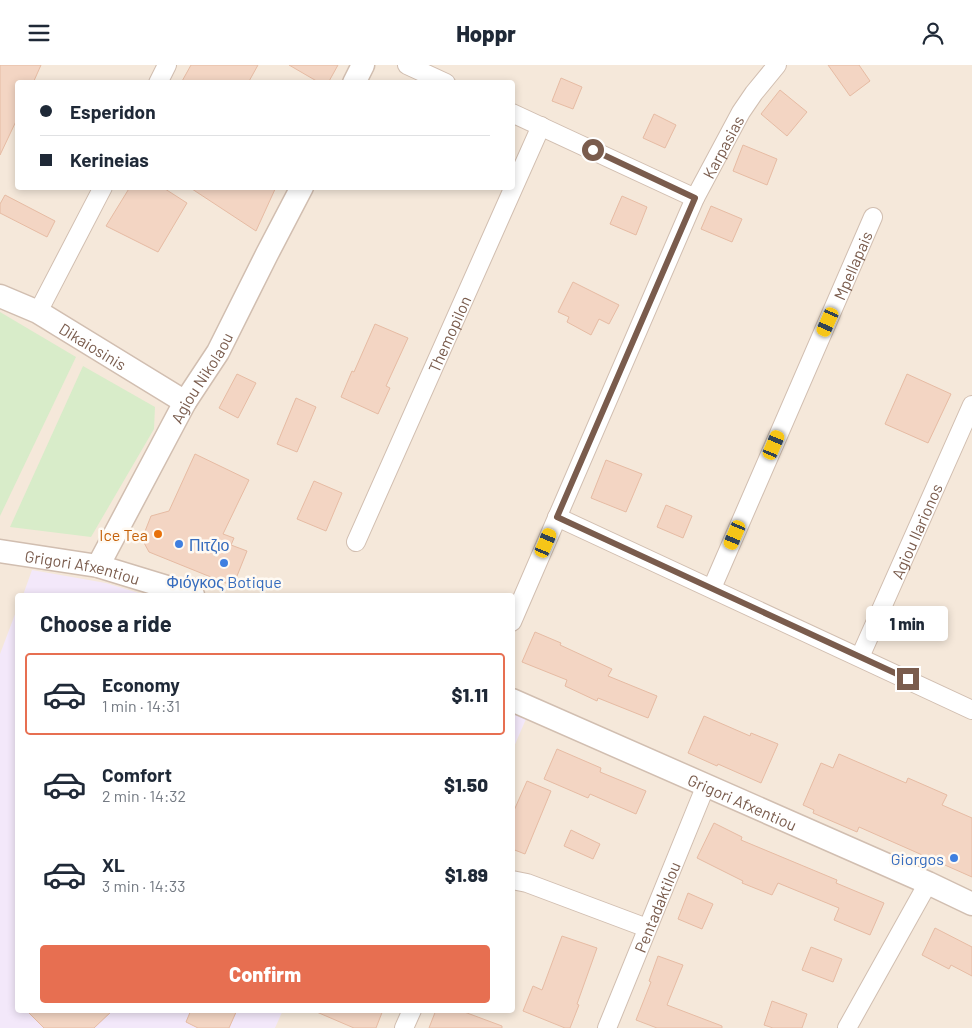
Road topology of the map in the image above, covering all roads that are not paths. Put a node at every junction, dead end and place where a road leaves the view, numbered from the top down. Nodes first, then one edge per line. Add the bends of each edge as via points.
1 (167, 65) edge
2 (363, 65) edge
3 (407, 65) edge
4 (777, 65) edge
5 (160, 80) edge
6 (356, 80) edge
7 (440, 80) edge
8 (515, 114) edge
9 (541, 126) junction
10 (515, 184) edge
11 (101, 190) edge
12 (300, 190) edge
13 (513, 190) edge
14 (695, 198) junction
15 (873, 217) dead end
16 (0, 296) edge
17 (38, 312) junction
18 (185, 402) junction
19 (972, 407) edge
20 (557, 517) junction
21 (356, 542) dead end
22 (0, 551) edge
23 (98, 566) junction
24 (712, 589) junction
25 (186, 593) edge
26 (515, 615) edge
27 (860, 657) junction
28 (515, 701) edge
29 (972, 710) edge
30 (706, 785) junction
31 (515, 881) edge
32 (928, 883) junction
33 (972, 905) edge
34 (647, 928) junction
35 (411, 1013) edge
36 (404, 1028) edge
37 (607, 1028) edge
38 (848, 1028) edge

1 - 5 street
2 - 6 street
3 - 7 street
4 - 14 street, Karpasias via 741,112
8 - 9 street
9 - 10 street, Themopilon
9 - 14 street
11 - 17 street
12 - 18 street, Agiou Nikolaou via 218,352
13 - 21 street, Themopilon
14 - 20 street, Karpasias
15 - 24 street, Mpellapais
16 - 17 street, Dikaiosinis
17 - 18 street, Dikaiosinis
18 - 23 street, Agiou Nikolaou
19 - 27 street, Agiou Ilarionos
20 - 24 street
20 - 26 street, Karpasias
22 - 23 street, Grigori Afxentiou
23 - 25 street, Grigori Afxentiou
24 - 27 street
27 - 29 street
28 - 30 street, Grigori Afxentiou
30 - 32 street, Grigori Afxentiou
30 - 34 street, Pentadaktilou
31 - 34 street
32 - 33 street, Grigori Afxentiou
32 - 38 street
34 - 37 street, Pentadaktilou
35 - 36 street

